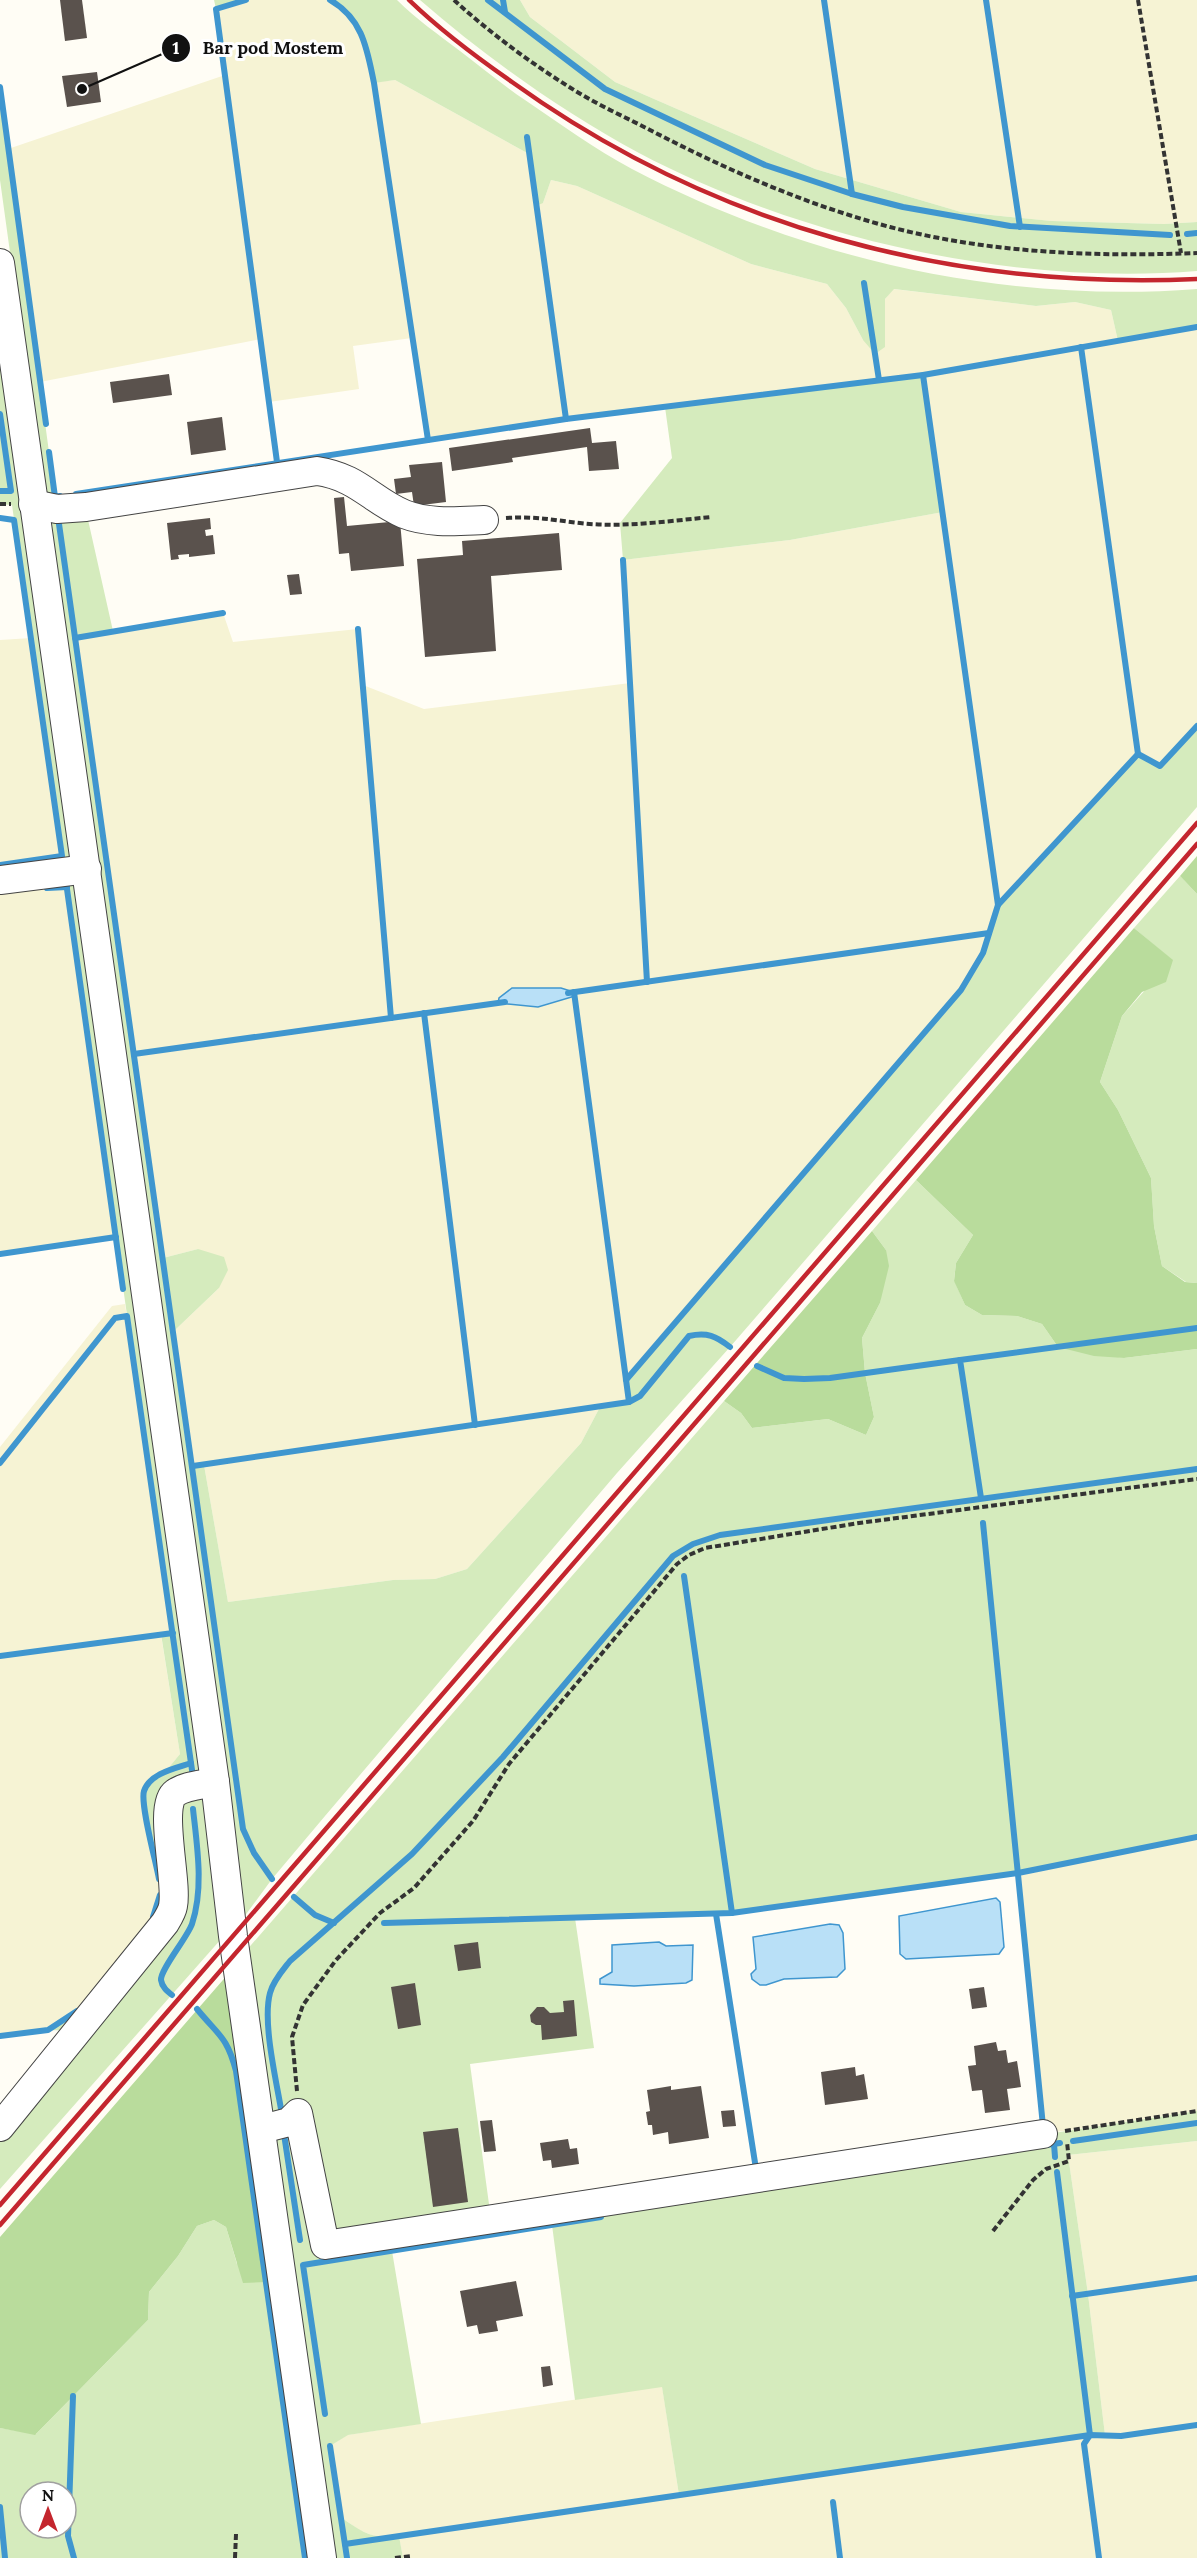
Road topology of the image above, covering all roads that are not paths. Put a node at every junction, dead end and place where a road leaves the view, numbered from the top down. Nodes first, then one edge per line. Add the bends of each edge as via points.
1 (0, 263) edge
2 (33, 504) junction
3 (484, 520) road end
4 (87, 869) junction
5 (0, 880) edge
6 (215, 1782) junction
7 (0, 2127) edge
8 (262, 2129) junction
9 (1054, 2132) road end
10 (325, 2245) junction
11 (280, 2253) junction
12 (322, 2558) edge

1 - 2 street
2 - 3 street via 86,507 317,471 335,473 404,514 447,521
2 - 4 street
4 - 5 street
4 - 6 street
6 - 7 street via 176,1792 168,1805 174,1887 173,1907 165,1923
6 - 8 street
8 - 10 street via 289,2122 298,2113
8 - 11 street
9 - 10 street
10 - 11 street
11 - 12 street

